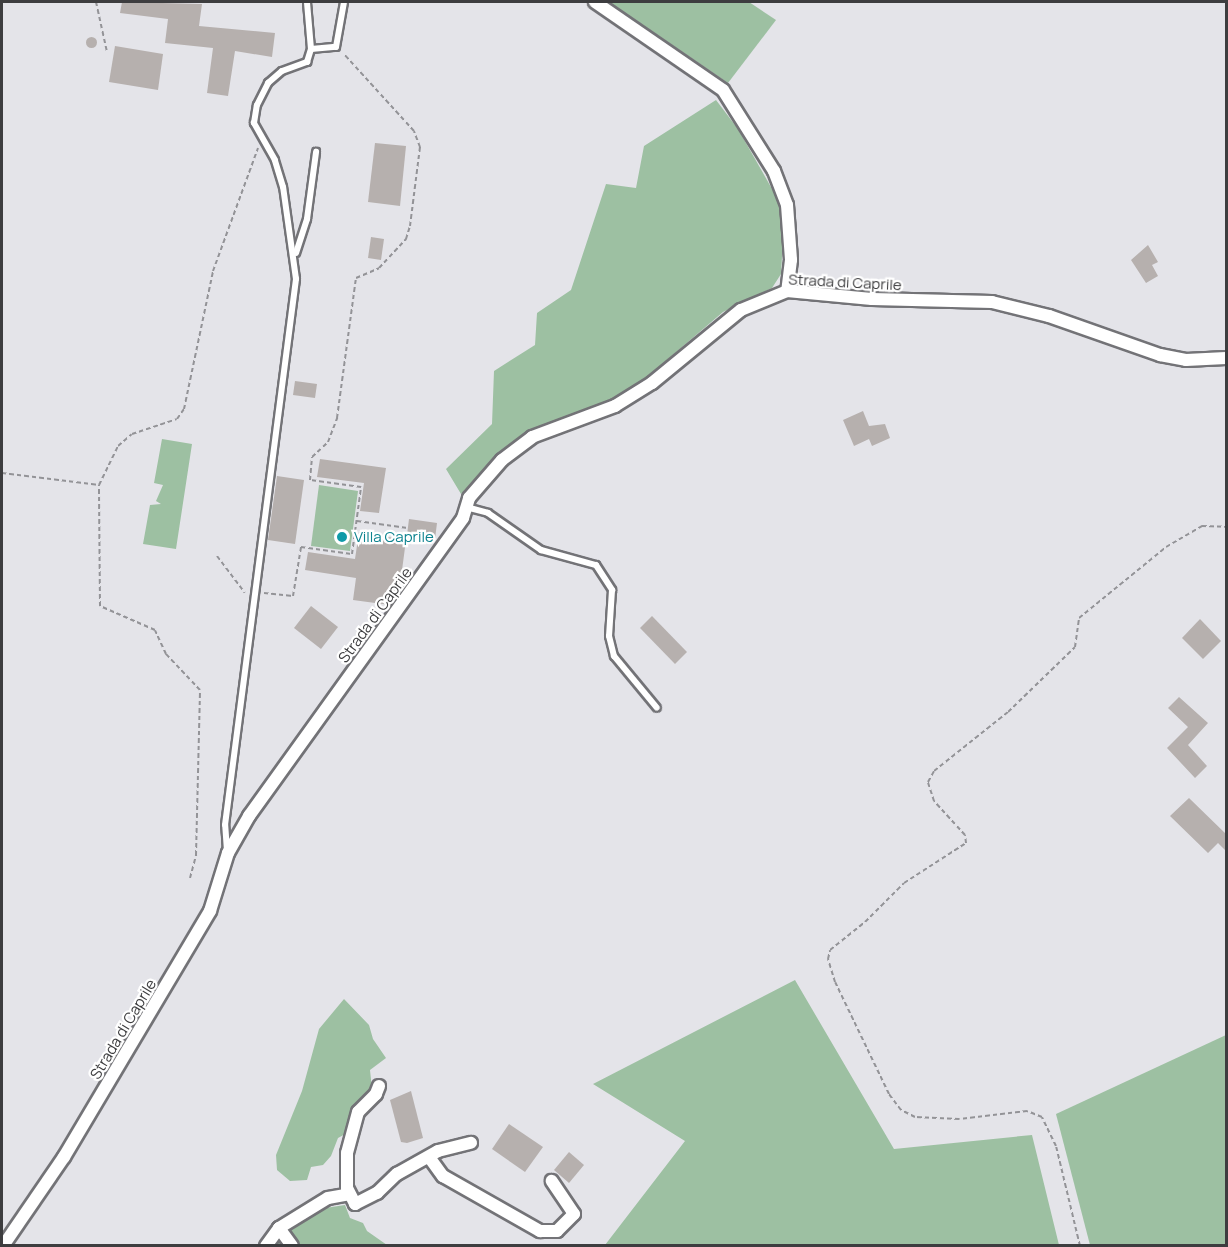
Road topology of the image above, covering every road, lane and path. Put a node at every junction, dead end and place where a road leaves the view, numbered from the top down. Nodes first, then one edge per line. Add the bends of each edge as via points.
1 (96, 2) edge
2 (307, 2) edge
3 (344, 2) edge
4 (595, 2) edge
5 (336, 47) junction
6 (311, 49) junction
7 (107, 52) dead end
8 (260, 136) junction
9 (316, 152) dead end
10 (295, 253) junction
11 (788, 291) junction
12 (1227, 358) edge
13 (2, 473) edge
14 (99, 485) junction
15 (466, 507) junction
16 (356, 521) junction
17 (1227, 526) edge
18 (408, 528) dead end
19 (217, 556) dead end
20 (256, 591) junction
21 (254, 604) junction
22 (657, 708) dead end
23 (228, 853) junction
24 (190, 878) dead end
25 (378, 1086) dead end
26 (471, 1143) dead end
27 (429, 1156) junction
28 (552, 1181) dead end
29 (350, 1194) junction
30 (279, 1228) junction
31 (3, 1245) edge
32 (266, 1245) edge
33 (292, 1245) edge
34 (1080, 1245) edge

1 - 7 path
2 - 6 lane
3 - 5 lane
4 - 11 street via 723,90 774,171 787,205 791,260
5 - 6 lane
5 - 16 path via 414,131 420,147 406,238 379,268 356,278 337,418 328,442 312,458 309,480 361,487
6 - 8 lane via 307,62 282,71 268,83 257,105 254,123
8 - 10 lane via 281,178
8 - 14 path via 255,161 213,271 184,409 177,419 132,434 118,446
9 - 10 lane via 307,219
10 - 20 lane via 296,279
11 - 12 street, Strada di Caprile via 872,299 992,302 1049,316 1160,355 1186,360
11 - 15 street, Strada di Caprile via 741,310 652,383 615,406 532,437 502,460 469,498
13 - 14 path
14 - 24 path via 100,606 155,630 166,654 200,690 196,855
15 - 22 lane via 488,513 541,550 596,565 612,590 609,636 614,656
15 - 23 street, Strada di Caprile via 463,518 249,816
16 - 18 path
16 - 20 path via 352,554 301,547 293,596
17 - 34 path via 1202,526 1166,547 1079,618 1075,647 1008,712 934,771 928,782 934,801 964,835 966,843 904,883 830,950 835,982 889,1094 901,1110 915,1117 959,1119 1027,1111 1042,1117 1056,1146
19 - 21 path
20 - 21 lane
21 - 23 lane via 225,825
23 - 31 street, Strada di Caprile via 210,911 64,1157
25 - 29 street via 376,1094 358,1112 350,1138 346,1174
26 - 27 street
27 - 28 street via 442,1176 540,1232 557,1231 574,1214
27 - 29 street via 397,1174 364,1200 355,1204
29 - 30 street via 328,1198
30 - 32 street
30 - 33 street

